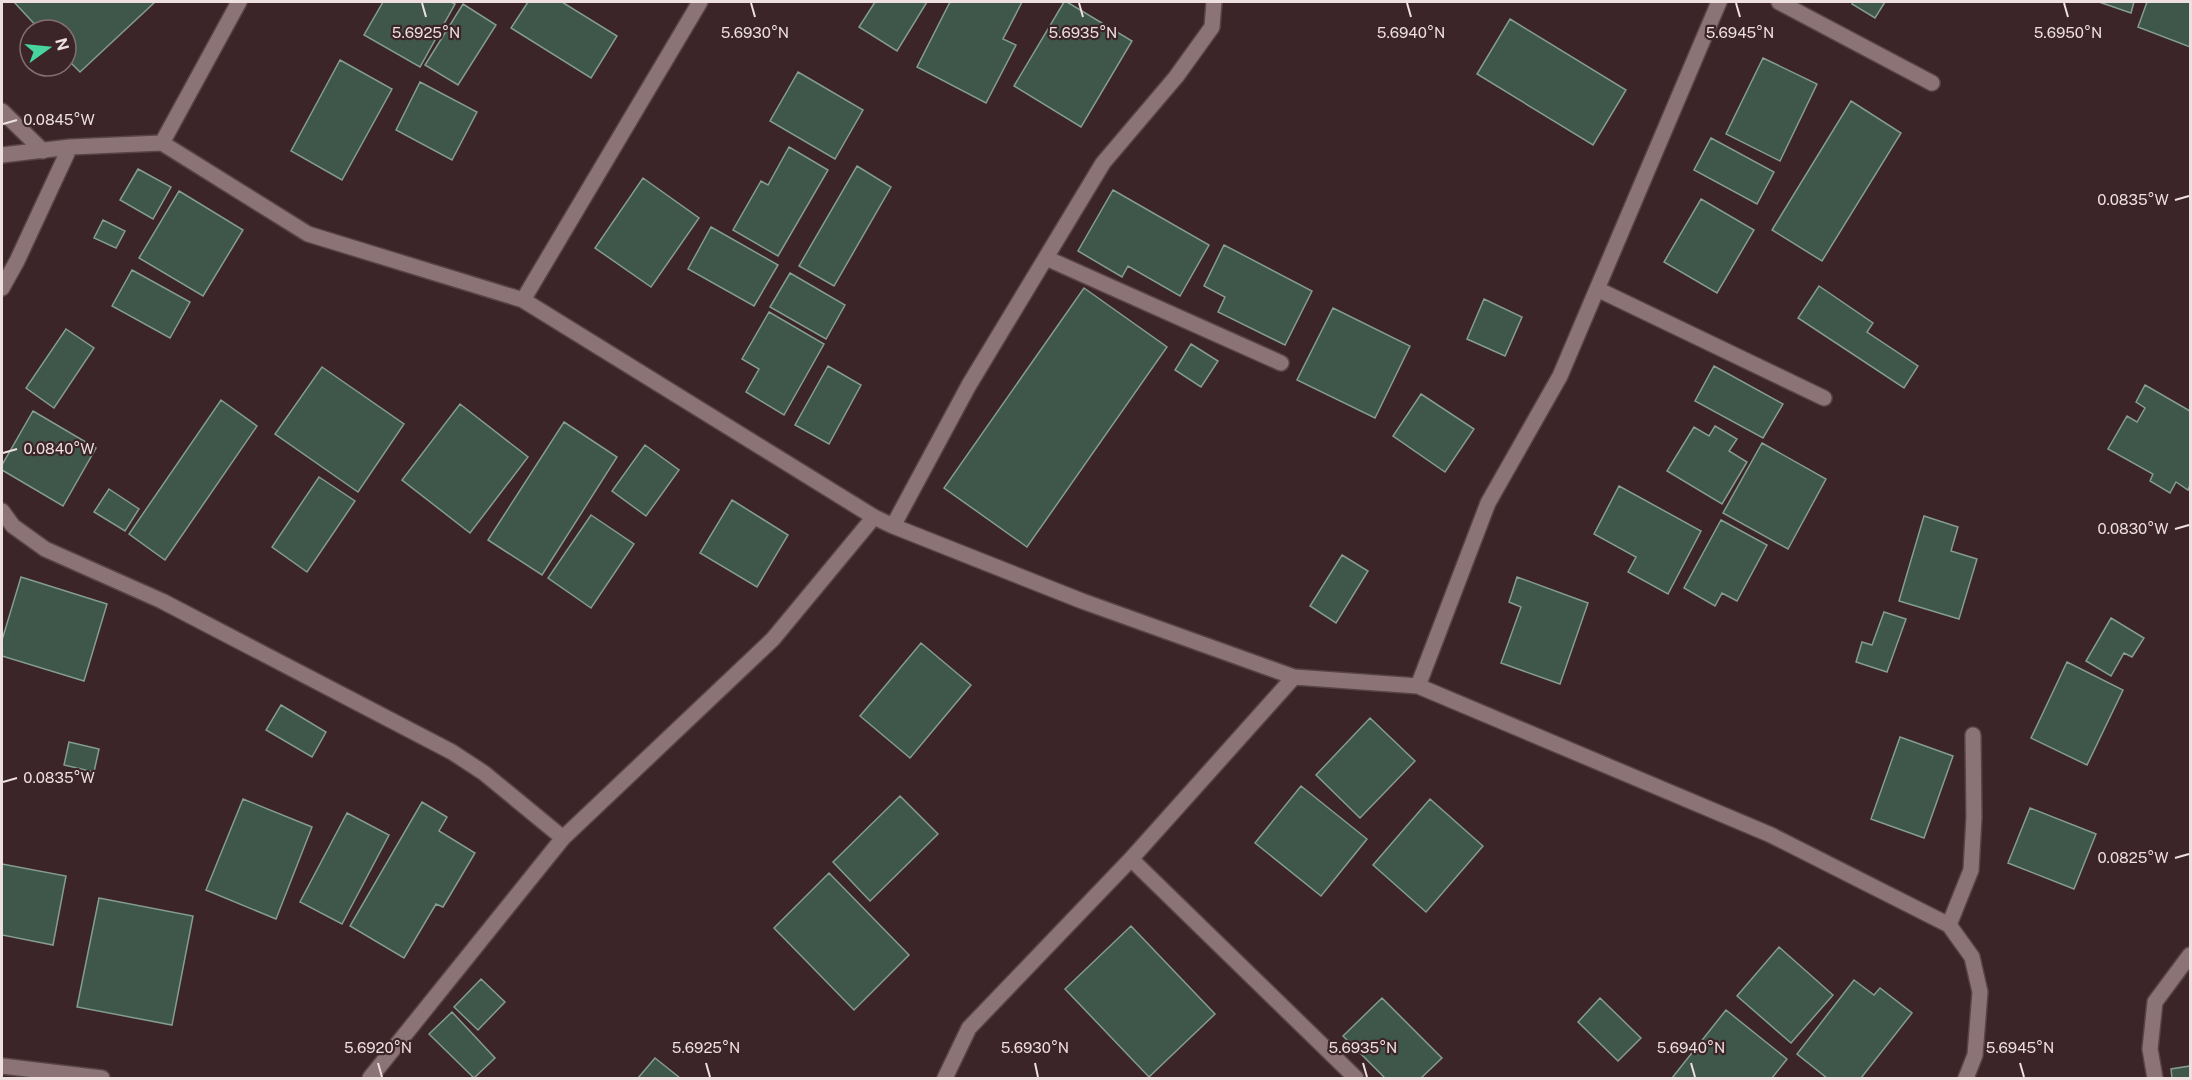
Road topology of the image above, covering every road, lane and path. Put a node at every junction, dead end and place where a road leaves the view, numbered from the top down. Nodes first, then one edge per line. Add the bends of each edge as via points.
1 (239, 2) edge
2 (700, 2) edge
3 (1215, 2) edge
4 (1719, 2) edge
5 (1779, 2) edge
6 (1932, 83) dead end
7 (2, 111) edge
8 (162, 143) junction
9 (70, 147) junction
10 (44, 151) junction
11 (2, 155) edge
12 (1046, 258) junction
13 (2, 288) edge
14 (1597, 290) junction
15 (523, 300) junction
16 (1281, 363) dead end
17 (1824, 398) dead end
18 (2, 511) edge
19 (874, 517) junction
20 (893, 526) junction
21 (1294, 677) junction
22 (1418, 686) junction
23 (1973, 735) dead end
24 (563, 838) junction
25 (1131, 859) junction
26 (1949, 925) junction
27 (2190, 955) edge
28 (2, 1066) edge
29 (102, 1078) edge
30 (370, 1078) edge
31 (945, 1078) edge
32 (1356, 1078) edge
33 (1966, 1078) edge
34 (2155, 1078) edge

1 - 8 street
2 - 15 street
3 - 12 street via 1212,27 1176,77 1103,163
4 - 14 street
5 - 6 street
7 - 10 street
8 - 9 street
8 - 15 street via 308,234
9 - 10 street
9 - 13 street
10 - 11 street
12 - 16 street
12 - 20 street via 969,386
14 - 17 street
14 - 22 street via 1560,376 1488,504
15 - 19 street
18 - 24 street via 13,526 45,549 162,601 452,752
19 - 20 street
19 - 24 street via 773,639
20 - 21 street via 1082,601
21 - 22 street
21 - 25 street
22 - 26 street via 1771,835
23 - 26 street via 1971,870
24 - 30 street
25 - 31 street via 969,1028
25 - 32 street
26 - 33 street via 1972,957 1980,992 1975,1055
27 - 34 street via 2155,1002 2150,1049
28 - 29 street

